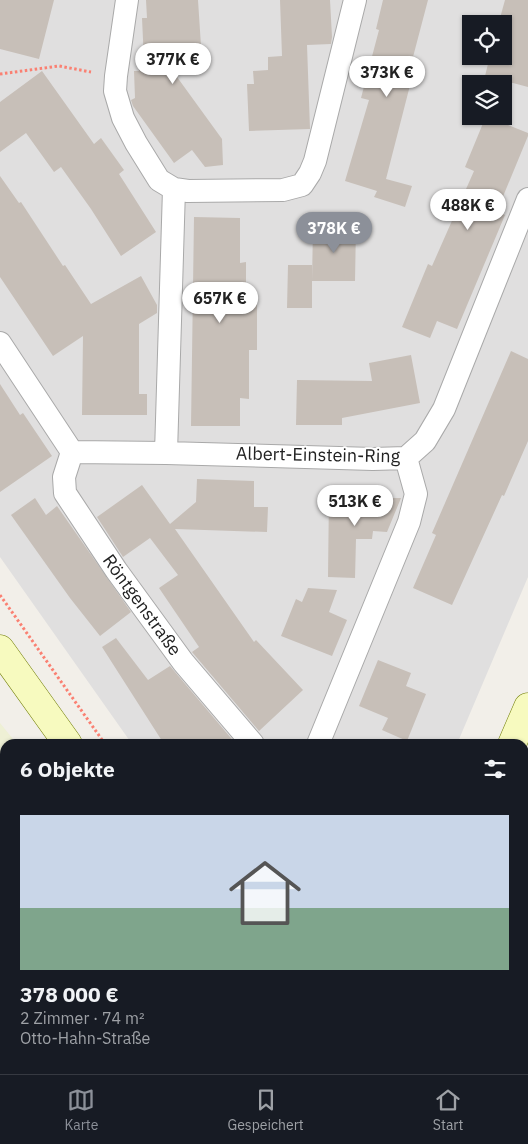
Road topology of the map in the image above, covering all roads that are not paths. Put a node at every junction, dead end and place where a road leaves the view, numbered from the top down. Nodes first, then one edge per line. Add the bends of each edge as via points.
1 (127, 0) edge
2 (355, 0) edge
3 (174, 189) junction
4 (528, 198) edge
5 (0, 342) edge
6 (72, 452) junction
7 (166, 453) junction
8 (406, 458) junction
9 (0, 648) edge
10 (528, 706) edge
11 (64, 739) edge
12 (249, 739) edge
13 (320, 739) edge
14 (514, 739) edge

1 - 3 street via 116,91 123,118 159,180
2 - 3 street via 315,161 302,185 283,190
3 - 7 street
4 - 8 street, Albert-Einstein-Ring via 444,409 425,441
5 - 6 street
6 - 7 street, Albert-Einstein-Ring
6 - 12 street, Röntgenstraße via 64,477 64,493 183,662
7 - 8 street, Albert-Einstein-Ring
8 - 13 street via 416,494 409,522
9 - 11 main road
10 - 14 main road

